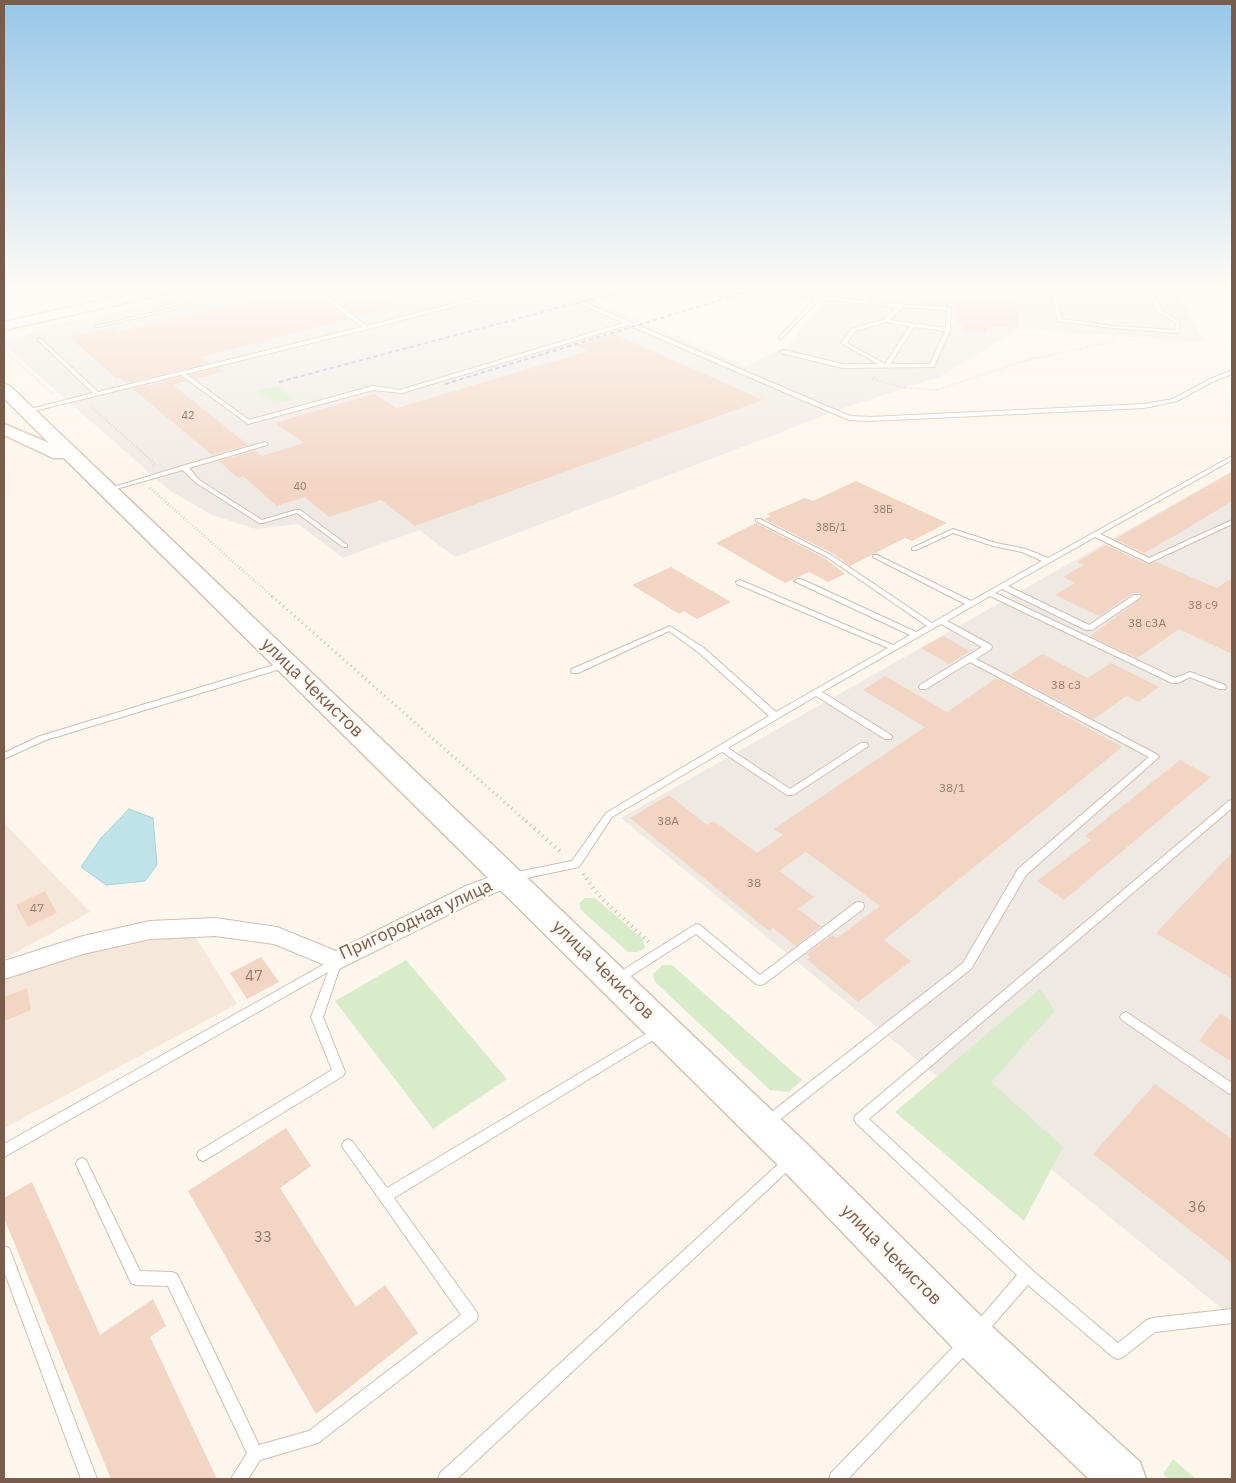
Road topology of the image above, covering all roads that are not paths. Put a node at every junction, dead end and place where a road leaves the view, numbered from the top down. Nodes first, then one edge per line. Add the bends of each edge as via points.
1 (56, 355) edge
2 (255, 355) edge
3 (522, 355) edge
4 (703, 355) edge
5 (797, 355) edge
6 (866, 355) edge
7 (893, 355) edge
8 (937, 355) edge
9 (886, 366) junction
10 (1232, 372) edge
11 (182, 373) junction
12 (5, 392) edge
13 (97, 394) junction
14 (26, 411) junction
15 (4, 429) edge
16 (265, 444) dead end
17 (1232, 458) edge
18 (80, 464) junction
19 (184, 468) junction
20 (107, 490) junction
21 (758, 520) dead end
22 (1232, 522) edge
23 (1094, 534) junction
24 (345, 546) dead end
25 (914, 549) dead end
26 (875, 556) dead end
27 (1049, 561) junction
28 (798, 581) dead end
29 (740, 582) dead end
30 (1002, 586) junction
31 (990, 593) junction
32 (1137, 597) dead end
33 (971, 604) junction
34 (941, 621) junction
35 (932, 626) junction
36 (916, 635) junction
37 (894, 648) junction
38 (970, 659) junction
39 (287, 664) junction
40 (575, 671) dead end
41 (923, 687) dead end
42 (1222, 687) dead end
43 (816, 692) junction
44 (775, 716) junction
45 (888, 736) dead end
46 (864, 745) dead end
47 (722, 748) junction
48 (4, 756) edge
49 (1232, 803) edge
50 (509, 878) junction
51 (859, 906) dead end
52 (338, 961) junction
53 (4, 970) edge
54 (614, 981) junction
55 (1126, 1017) dead end
56 (663, 1029) junction
57 (1232, 1089) edge
58 (762, 1126) junction
59 (348, 1145) dead end
60 (4, 1152) edge
61 (203, 1155) dead end
62 (795, 1157) junction
63 (82, 1164) dead end
64 (386, 1196) junction
65 (4, 1253) edge
66 (1027, 1275) junction
67 (1232, 1316) edge
68 (972, 1338) junction
69 (255, 1454) junction
70 (89, 1479) edge
71 (240, 1479) edge
72 (446, 1479) edge
73 (836, 1479) edge
74 (1123, 1479) edge

1 - 13 lane
2 - 11 lane
3 - 11 lane via 400,392 373,388 248,422
4 - 10 lane via 849,418 880,419 1154,405 1175,400
5 - 9 lane via 843,366
6 - 9 lane
7 - 9 lane
8 - 9 lane via 932,366
11 - 13 lane
12 - 14 main road, улица Чекистов
13 - 14 lane
14 - 18 main road, улица Чекистов
15 - 18 main road
16 - 19 lane
17 - 23 lane
18 - 20 main road, улица Чекистов
19 - 20 lane
19 - 24 lane via 197,482 261,522 298,511
20 - 39 main road, улица Чекистов
21 - 35 lane via 829,556
22 - 23 lane via 1149,561
23 - 27 lane
25 - 27 lane via 953,531 995,545 1024,550
26 - 33 lane
27 - 30 lane
28 - 36 lane
29 - 37 lane
30 - 31 lane
30 - 32 lane via 1089,628
31 - 33 lane
31 - 42 lane via 1175,681 1190,674
33 - 34 lane
34 - 35 lane
34 - 38 lane via 988,647
35 - 36 lane
36 - 37 lane
37 - 43 lane
38 - 41 lane
38 - 58 lane via 1155,757 1022,872 966,966
39 - 48 lane via 43,738
39 - 50 main road, улица Чекистов
40 - 44 lane via 670,628 702,650
43 - 44 lane
43 - 45 lane
44 - 47 lane
46 - 47 lane via 790,792
47 - 50 lane via 609,815 575,864
49 - 66 lane via 860,1119
50 - 52 street, Пригородная улица via 474,892
50 - 54 main road, улица Чекистов
51 - 54 lane via 760,981 696,928
52 - 53 street, Пригородная улица via 276,936 216,927 150,930 83,945
52 - 60 lane
52 - 61 lane via 317,1017 339,1072
54 - 56 main road, улица Чекистов
55 - 57 lane
56 - 58 main road, улица Чекистов
56 - 64 lane
58 - 62 main road, улица Чекистов
59 - 64 lane
62 - 68 main road, улица Чекистов
62 - 72 lane
63 - 69 lane via 136,1278 172,1278
64 - 69 lane via 471,1316 313,1438
65 - 70 lane
66 - 67 lane via 1118,1352 1152,1325
66 - 68 lane
68 - 73 lane
68 - 74 main road, улица Чекистов
69 - 71 lane

